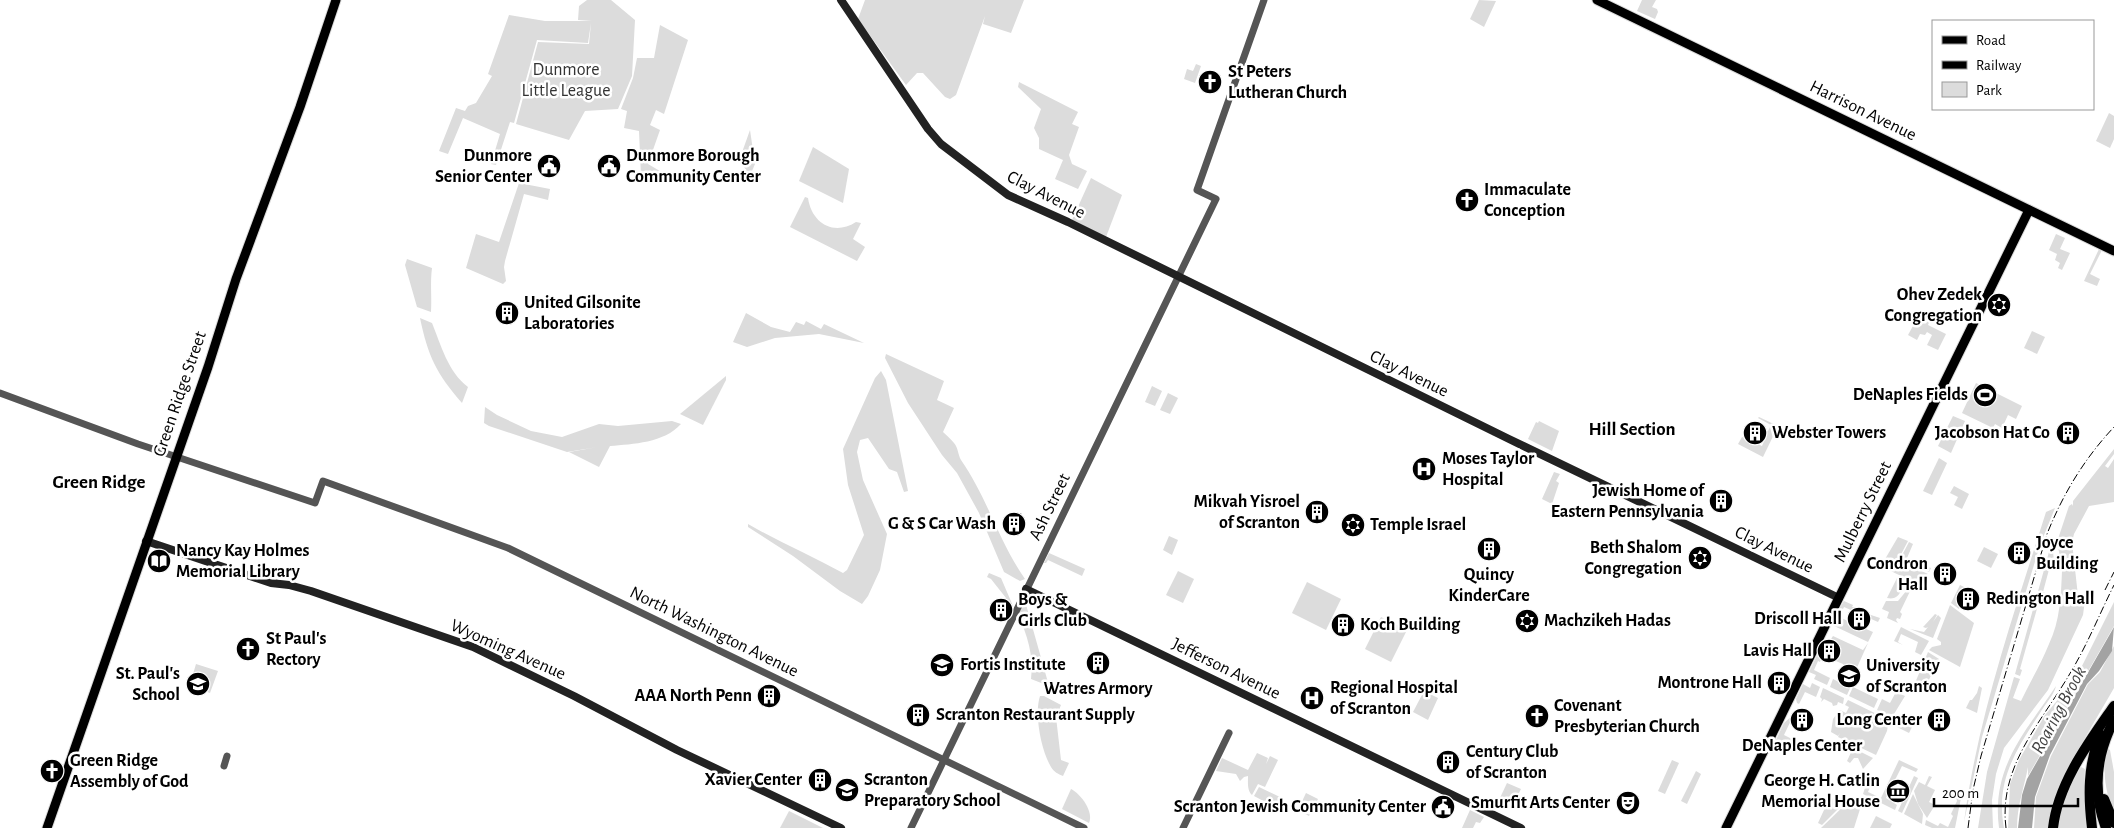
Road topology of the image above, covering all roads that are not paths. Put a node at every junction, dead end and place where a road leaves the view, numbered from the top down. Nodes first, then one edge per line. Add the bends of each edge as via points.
1 (336, 0) edge
2 (841, 0) edge
3 (1264, 0) edge
4 (1597, 0) edge
5 (2029, 210) junction
6 (2114, 251) edge
7 (1178, 277) junction
8 (0, 393) edge
9 (176, 456) junction
10 (146, 541) junction
11 (1026, 589) junction
12 (1839, 598) junction
13 (2114, 706) edge
14 (2114, 720) edge
15 (1229, 733) dead end
16 (2101, 751) junction
17 (227, 756) dead end
18 (944, 760) junction
19 (224, 766) dead end
20 (2114, 823) edge
21 (47, 828) edge
22 (841, 828) edge
23 (911, 828) edge
24 (1084, 828) edge
25 (1183, 828) edge
26 (1521, 828) edge
27 (1726, 828) edge
28 (2053, 828) edge
29 (2092, 828) edge
30 (2106, 828) edge

1 - 9 main road, Green Ridge Street
2 - 7 main road, Clay Avenue via 941,144 1008,195
3 - 7 street, Ash Street via 1197,190 1216,199
4 - 5 main road, Harrison Avenue
5 - 6 main road, Harrison Avenue
5 - 12 main road, Mulberry Street
7 - 11 street, Ash Street
7 - 12 main road, Clay Avenue
8 - 9 street
9 - 10 main road, Green Ridge Street
9 - 18 street, North Washington Avenue via 315,503 322,481 508,548
10 - 21 main road, Green Ridge Street
10 - 22 main road, Wyoming Avenue via 271,583 311,591 473,647
11 - 18 street, Ash Street
11 - 26 main road, Jefferson Avenue
12 - 27 main road, Mulberry Street
13 - 28 highway via 2066,784 2056,807
13 - 29 highway via 2092,758 2089,789
14 - 16 highway
15 - 25 street
16 - 20 highway via 2102,791
16 - 30 highway via 2097,790
17 - 19 street
18 - 23 street, Ash Street
18 - 24 street, North Washington Avenue

